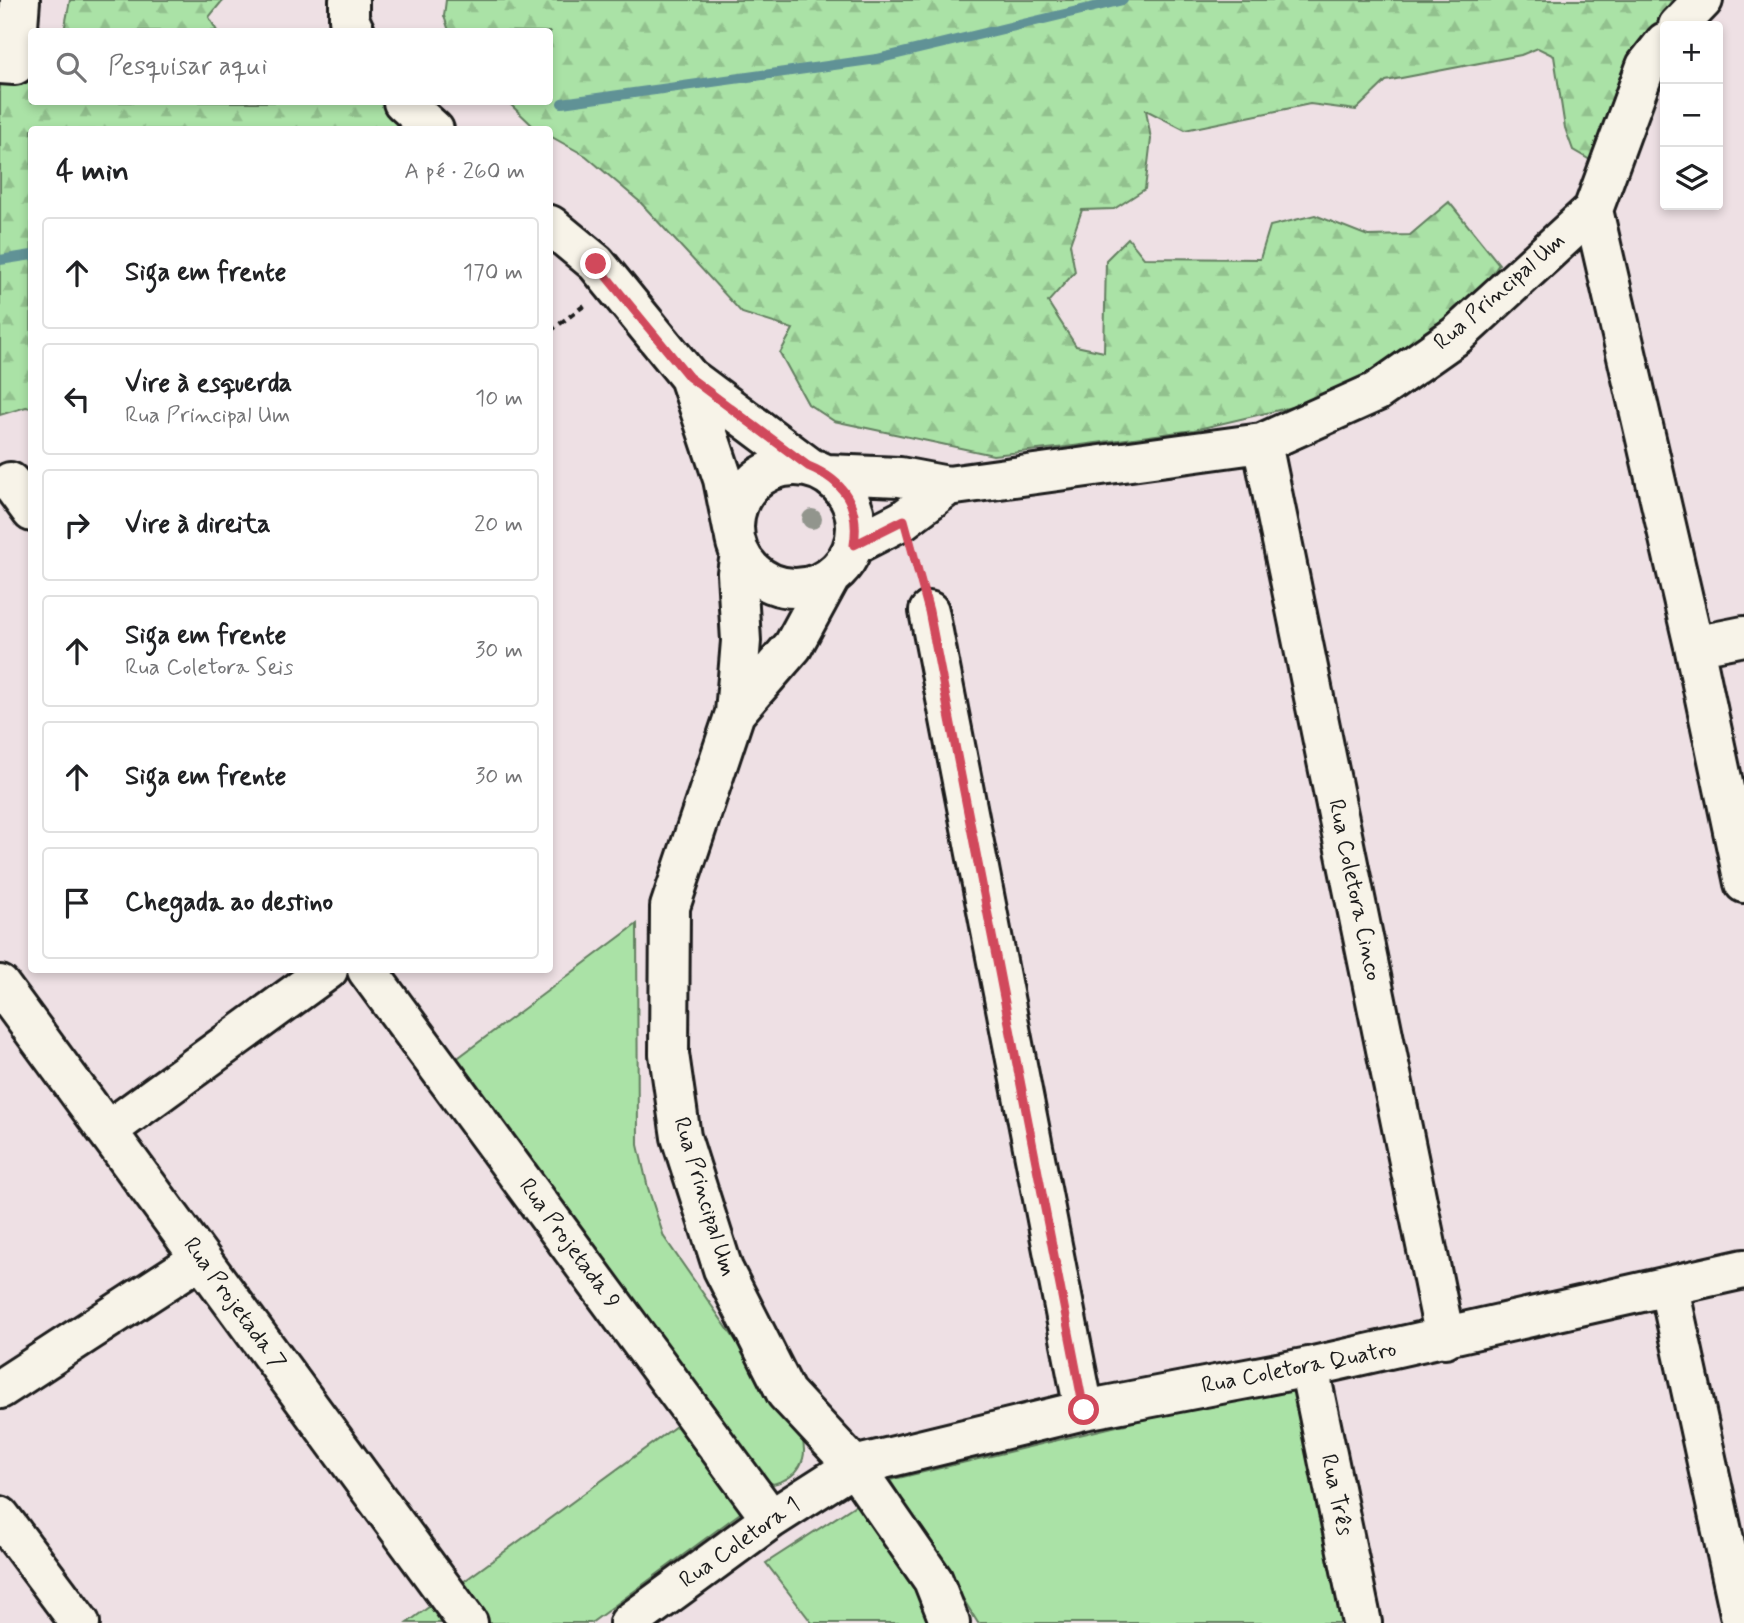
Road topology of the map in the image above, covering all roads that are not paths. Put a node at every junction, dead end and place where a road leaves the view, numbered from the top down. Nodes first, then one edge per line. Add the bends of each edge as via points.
1 (20, 0) edge
2 (349, 0) edge
3 (1703, 0) edge
4 (1683, 21) edge
5 (353, 28) edge
6 (1660, 49) edge
7 (8, 64) edge
8 (406, 105) edge
9 (430, 126) edge
10 (1593, 210) junction
11 (553, 228) edge
12 (689, 377) junction
13 (1262, 443) junction
14 (817, 470) junction
15 (948, 486) junction
16 (737, 544) junction
17 (854, 545) junction
18 (830, 578) junction
19 (929, 611) road end
20 (1744, 636) edge
21 (1694, 646) junction
22 (734, 713) junction
23 (1744, 883) edge
24 (324, 973) edge
25 (369, 973) edge
26 (0, 985) edge
27 (107, 1131) junction
28 (200, 1259) junction
29 (1744, 1269) edge
30 (1669, 1288) junction
31 (1445, 1338) junction
32 (1309, 1367) junction
33 (0, 1389) edge
34 (1084, 1410) junction
35 (854, 1466) junction
36 (0, 1516) edge
37 (771, 1519) junction
38 (80, 1623) edge
39 (468, 1623) edge
40 (629, 1623) edge
41 (950, 1623) edge
42 (1362, 1623) edge
43 (1742, 1623) edge

1 - 7 street
2 - 5 street
3 - 4 street
6 - 10 street, Rua Principal Um via 1647,66
8 - 9 street
10 - 13 street, Rua Principal Um via 1447,342 1376,392
10 - 21 street
11 - 12 street via 596,264
12 - 14 street
12 - 16 street, Rua Principal Um via 723,479
13 - 15 street, Rua Principal Um
13 - 31 street, Rua Coletora Cinco
14 - 15 street, Rua Principal Um
14 - 16 street via 789,465 753,481 734,515
14 - 17 street via 842,486 852,504 857,525
15 - 17 street, Rua Principal Um via 904,520
16 - 18 street via 751,571 769,582 789,589 810,587
16 - 22 street, Rua Principal Um via 741,641
17 - 18 street via 845,564
18 - 22 street, Rua Principal Um via 793,646
19 - 34 street
20 - 21 street
21 - 23 street
22 - 35 street, Rua Principal Um via 670,907 669,1054 681,1137 723,1269 786,1393
24 - 27 street
25 - 37 street, Rua Projetada 9
26 - 27 street, Rua Projetada 7
27 - 28 street, Rua Projetada 7
28 - 33 street
28 - 39 street, Rua Projetada 7
29 - 30 street, Rua Coletora Quatro
30 - 31 street, Rua Coletora Quatro
30 - 43 street
31 - 32 street, Rua Coletora Quatro
32 - 34 street, Rua Coletora Quatro
32 - 42 street, Rua Três
34 - 35 street, Rua Coletora Quatro
35 - 37 street, Rua Coletora 1
35 - 41 street, Rua Principal Um via 933,1580
36 - 38 street
37 - 40 street, Rua Coletora 1

